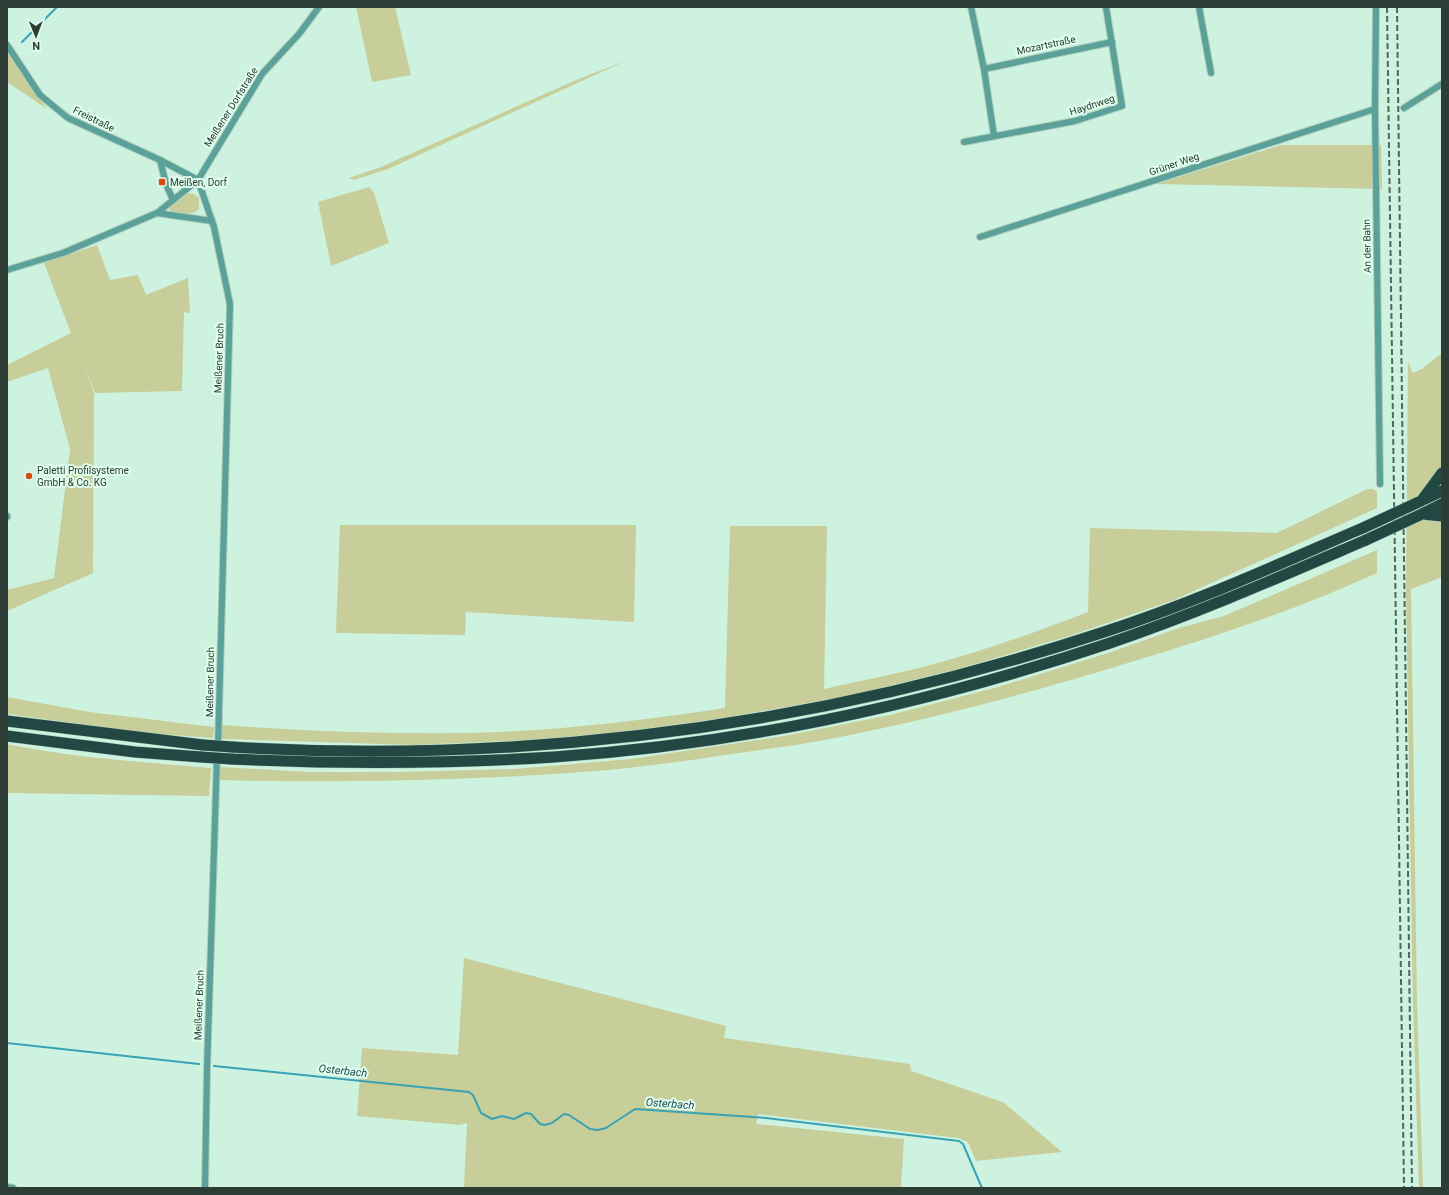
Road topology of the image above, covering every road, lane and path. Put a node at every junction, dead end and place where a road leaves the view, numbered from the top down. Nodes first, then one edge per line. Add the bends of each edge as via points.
1 (319, 7) edge
2 (971, 7) edge
3 (1106, 7) edge
4 (1199, 7) edge
5 (1376, 7) edge
6 (1112, 42) junction
7 (7, 46) edge
8 (984, 69) junction
9 (1211, 72) dead end
10 (1442, 84) edge
11 (1404, 108) dead end
12 (1375, 109) junction
13 (994, 136) junction
14 (964, 142) dead end
15 (160, 160) junction
16 (198, 180) junction
17 (173, 200) junction
18 (157, 213) junction
19 (212, 221) junction
20 (980, 237) dead end
21 (7, 270) edge
22 (1442, 473) edge
23 (1380, 484) dead end
24 (1442, 491) edge
25 (1422, 500) junction
26 (1442, 504) edge
27 (1422, 514) junction
28 (1442, 516) edge
29 (7, 721) edge
30 (7, 736) edge
31 (7, 1187) edge
32 (13, 1188) edge
33 (205, 1188) edge

1 - 16 street, Meißener Dorfstraße via 299,34 262,74
2 - 8 street
3 - 6 street, Haydnweg
4 - 9 street
5 - 12 street, An der Bahn
6 - 8 street, Mozartstraße
6 - 13 street, Haydnweg via 1122,106 1075,122
7 - 15 street, Freistraße via 40,94 63,114 86,128
8 - 13 street
10 - 11 street
12 - 20 street, Grüner Weg
12 - 23 street, An der Bahn
13 - 14 street, Haydnweg
15 - 16 street, Freistraße
15 - 17 street
16 - 17 street, Meißener Dorfstraße
16 - 19 street, Meißener Bruch
17 - 18 street, Meißener Dorfstraße
18 - 19 street
18 - 21 street, Meißener Dorfstraße via 63,253
19 - 33 street, Meißener Bruch via 230,304 230,336
22 - 25 highway
24 - 25 highway
25 - 29 highway, bridge via 1224,588 1107,632 957,676 821,708 692,730 554,745 379,752 203,745
26 - 27 highway
27 - 28 highway
27 - 30 highway, bridge via 1218,604 1110,643 959,688 824,720 693,742 484,761 379,763 201,757 134,752
31 - 32 street

